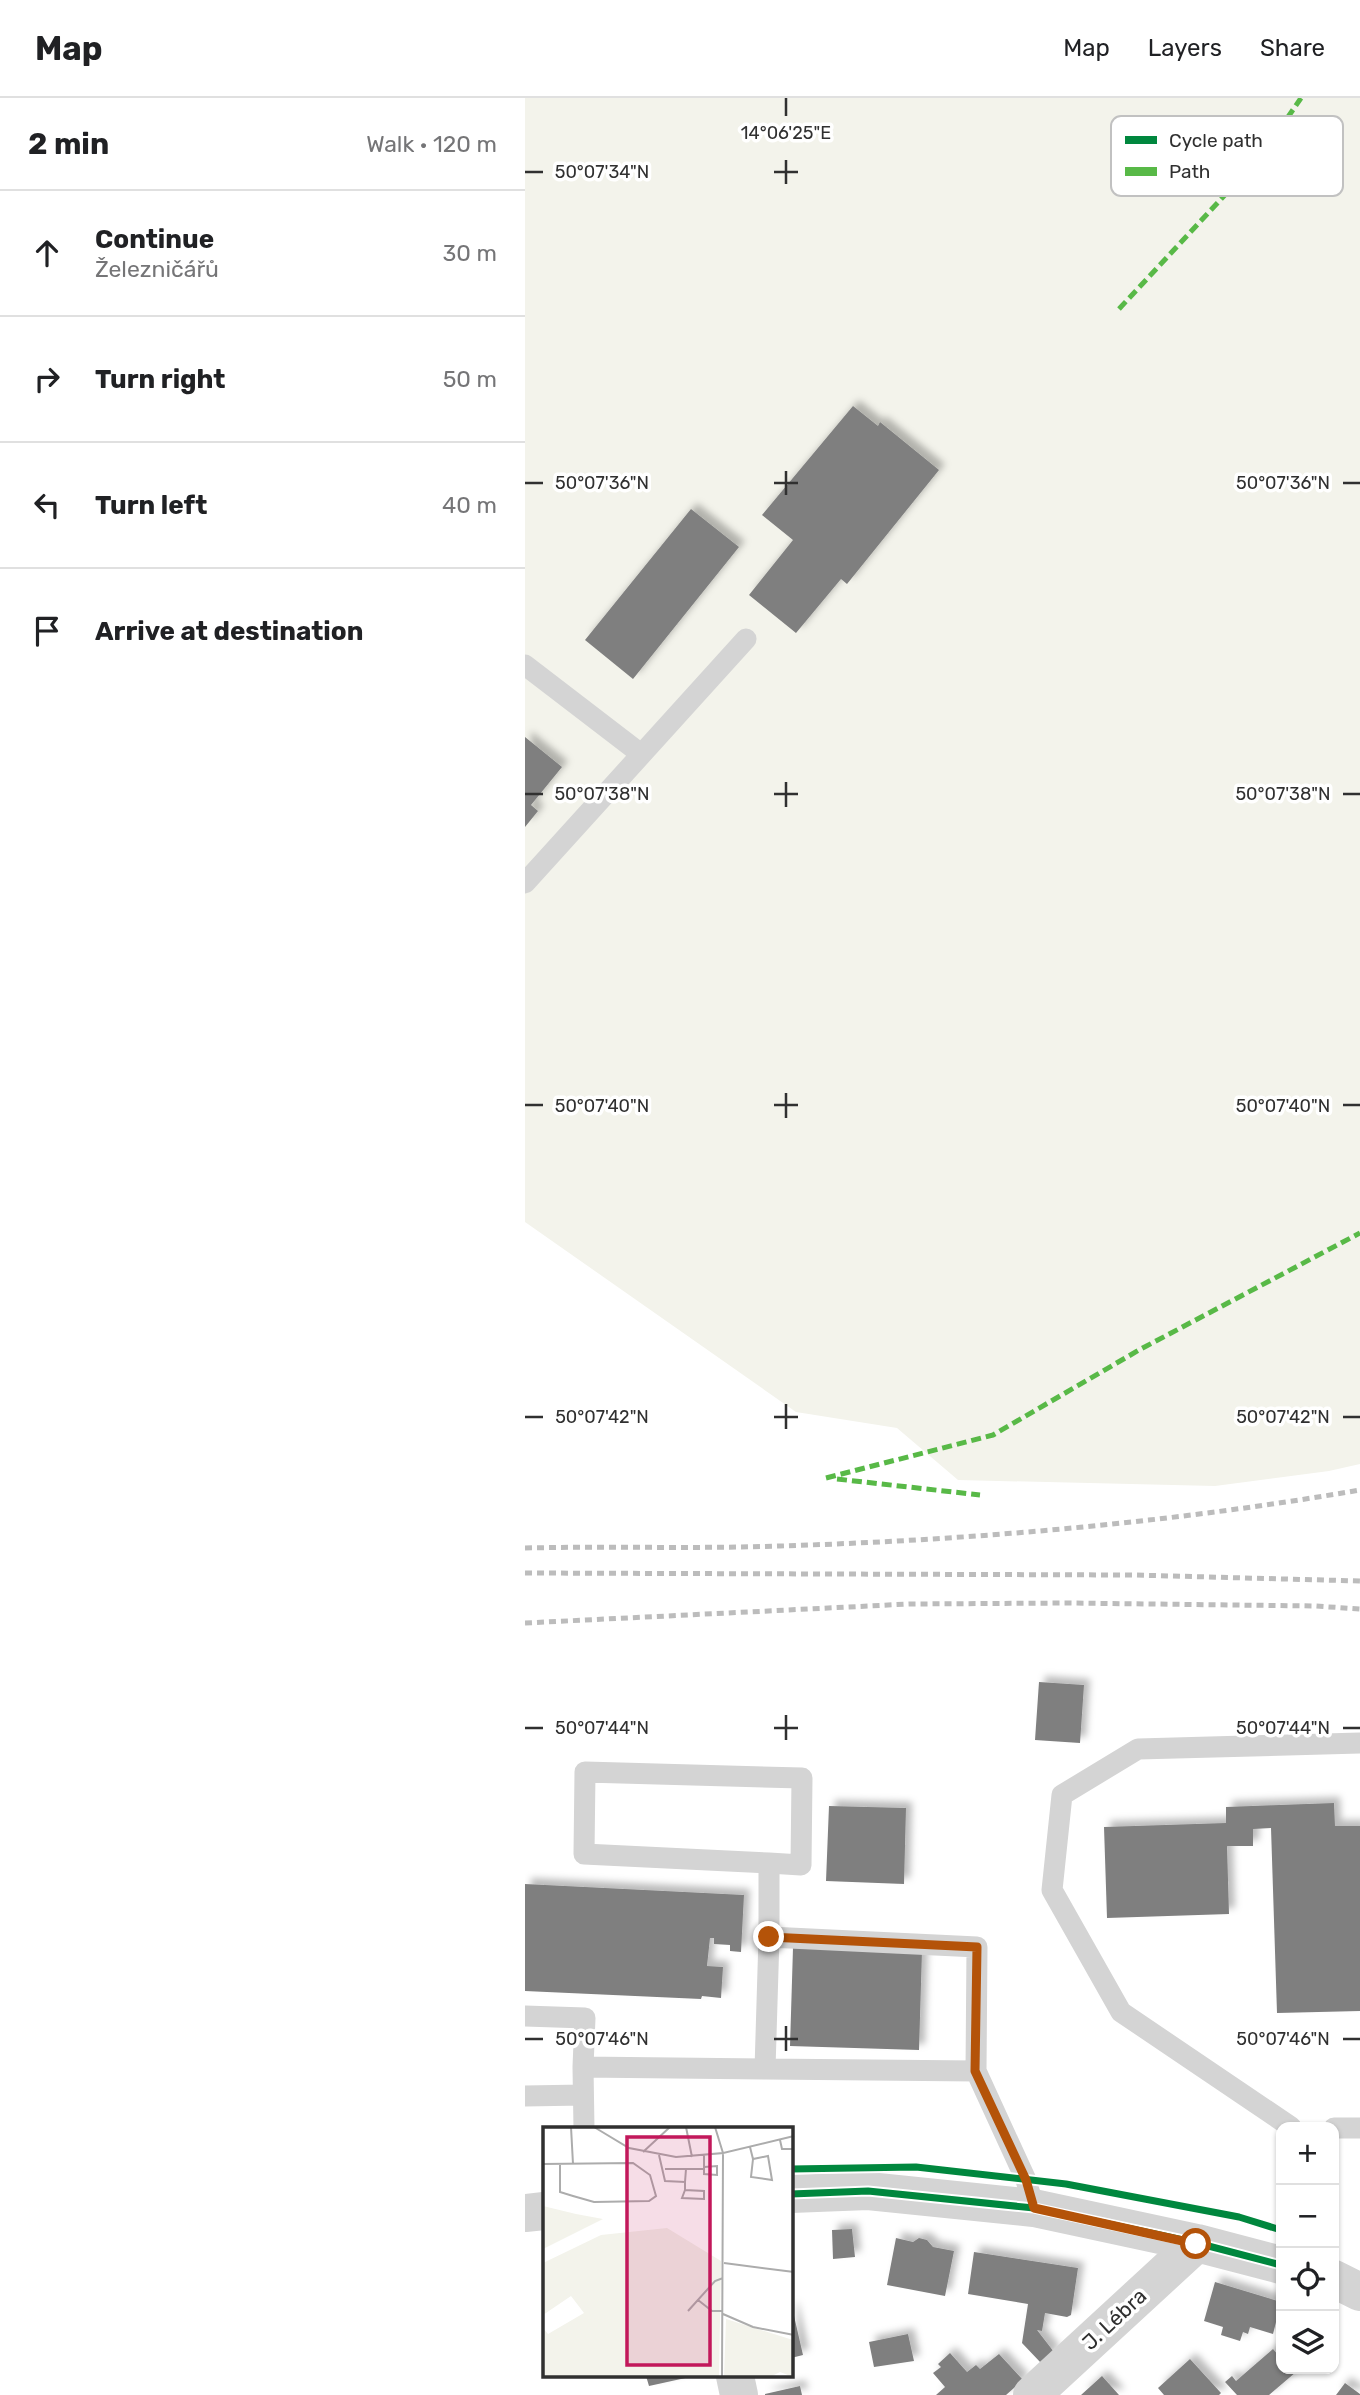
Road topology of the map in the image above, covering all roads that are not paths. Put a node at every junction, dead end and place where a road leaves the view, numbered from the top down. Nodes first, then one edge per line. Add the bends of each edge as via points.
1 (746, 639) dead end
2 (525, 665) edge
3 (641, 754) junction
4 (525, 883) edge
5 (1360, 1743) edge
6 (769, 1863) junction
7 (769, 1937) junction
8 (525, 2015) edge
9 (583, 2067) junction
10 (765, 2069) junction
11 (975, 2071) junction
12 (583, 2095) junction
13 (525, 2096) edge
14 (1284, 2122) edge
15 (584, 2127) edge
16 (1339, 2128) edge
17 (1360, 2128) edge
18 (793, 2194) edge
19 (1034, 2208) junction
20 (543, 2211) edge
21 (525, 2213) edge
22 (1196, 2244) junction
23 (1276, 2264) edge
24 (1339, 2282) edge
25 (1360, 2292) edge
26 (1032, 2395) edge

1 - 3 lane
2 - 3 lane
3 - 4 lane
5 - 14 lane via 1137,1749 1062,1795 1052,1889 1121,2012
6 - 6 lane via 584,1854 585,1772 802,1777 801,1865
6 - 7 lane
7 - 10 lane
7 - 11 lane via 977,1947
8 - 9 lane via 585,2018
9 - 10 lane
9 - 12 lane
10 - 11 lane
11 - 19 lane via 1026,2180
12 - 13 lane
12 - 15 lane
16 - 17 lane
18 - 19 street via 868,2191
19 - 22 street
20 - 21 street
22 - 23 street
22 - 26 street, J. Lébra
24 - 25 street

